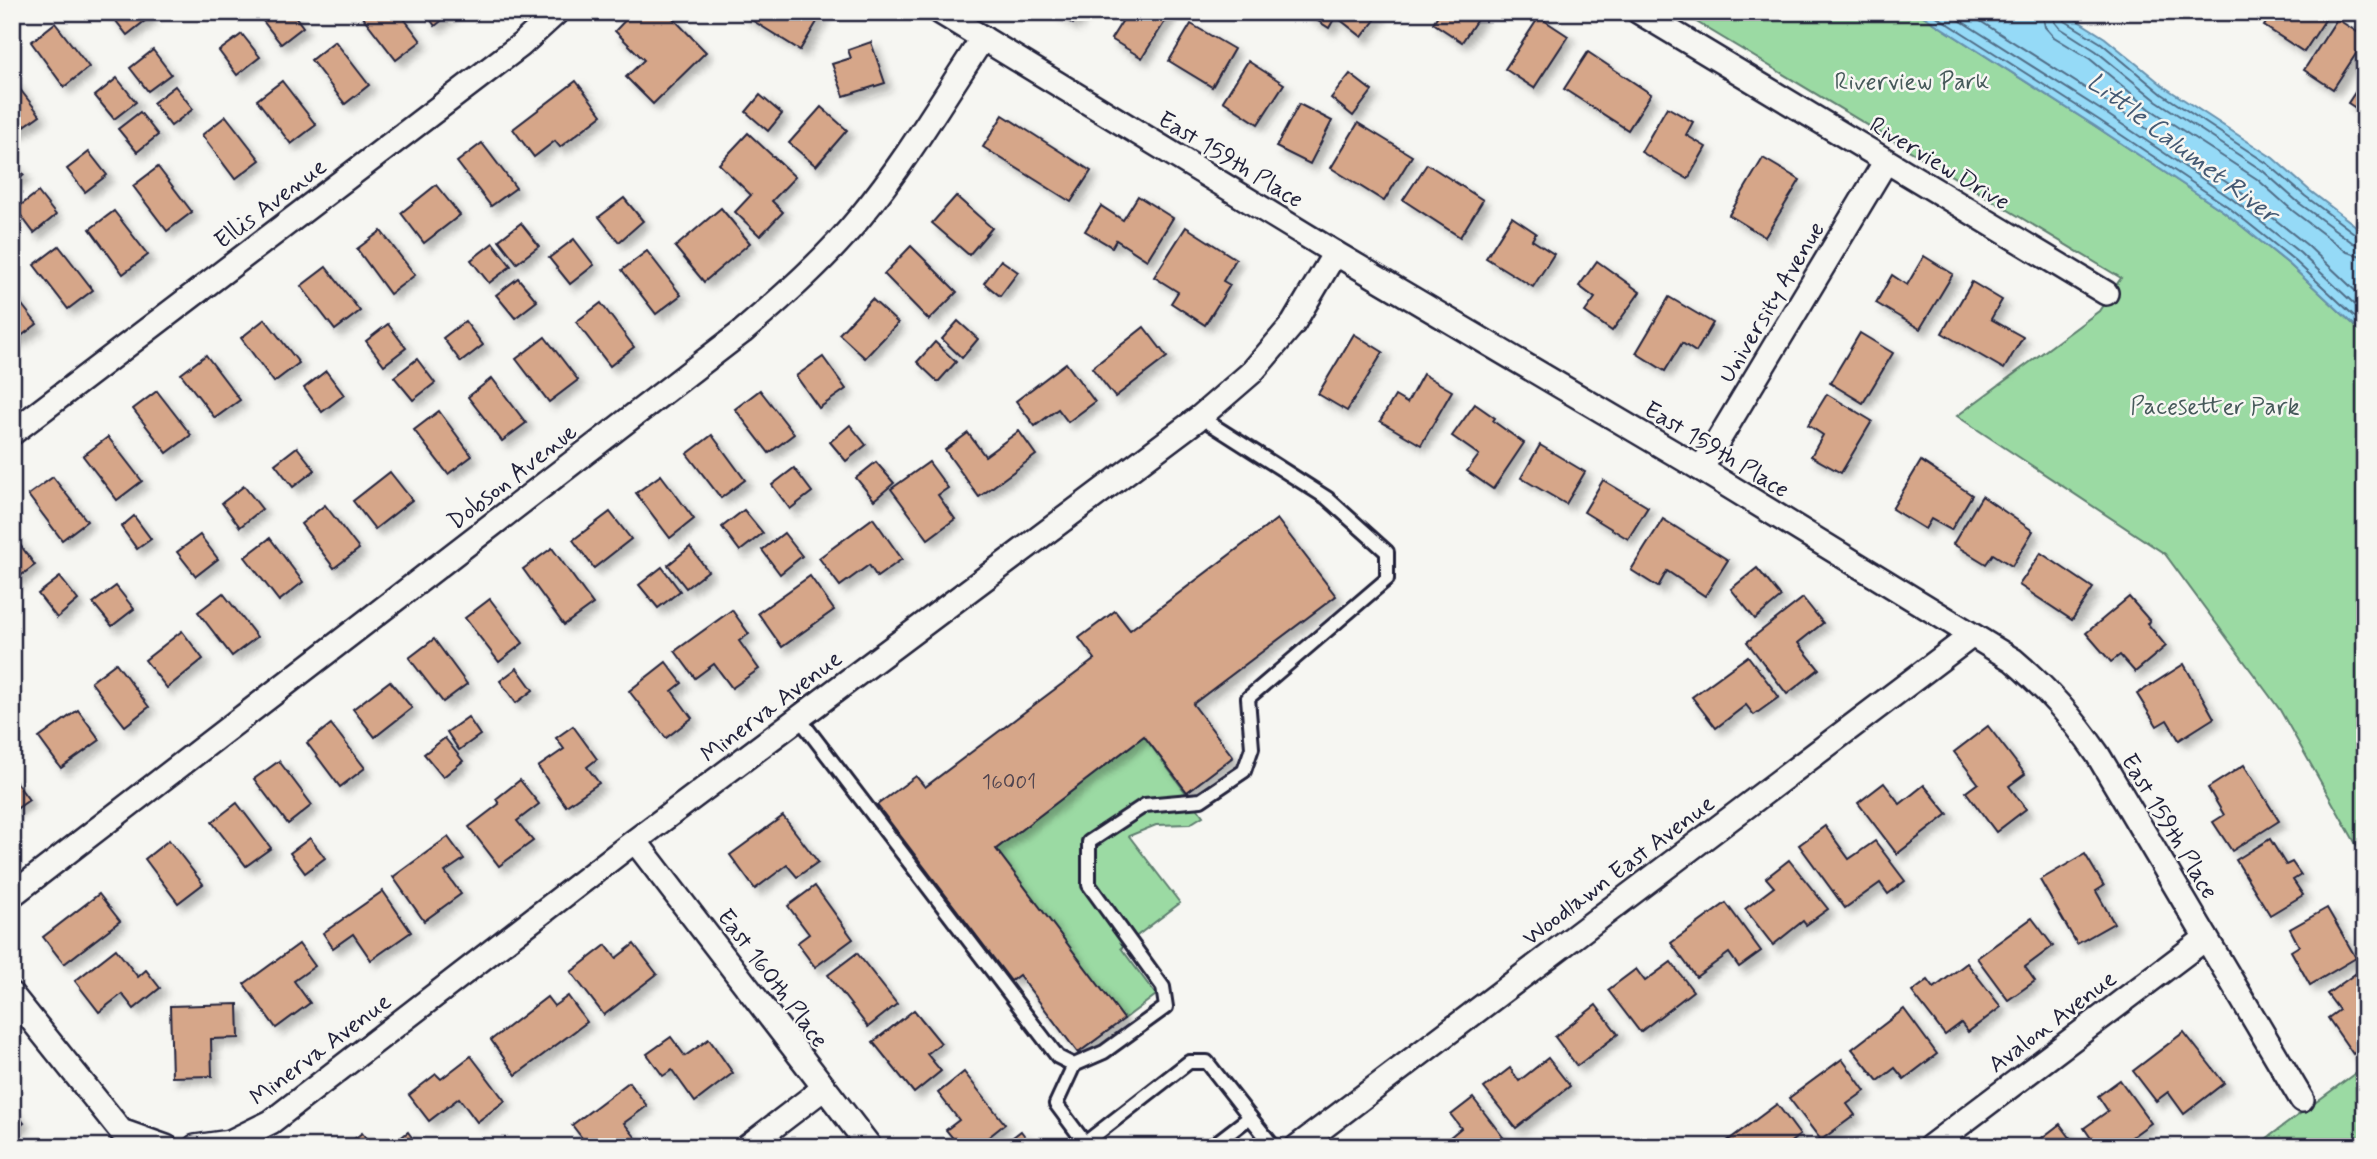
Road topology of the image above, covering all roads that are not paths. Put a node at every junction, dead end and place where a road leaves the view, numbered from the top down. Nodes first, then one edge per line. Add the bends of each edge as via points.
1 (557, 12) edge
2 (940, 12) edge
3 (1639, 12) edge
4 (983, 38) junction
5 (1886, 161) junction
6 (1335, 253) junction
7 (2106, 293) dead end
8 (1200, 416) junction
9 (12, 433) edge
10 (1701, 469) junction
11 (1971, 636) junction
12 (799, 718) junction
13 (635, 841) junction
14 (12, 895) edge
15 (2206, 938) junction
16 (12, 995) edge
17 (1074, 1065) junction
18 (824, 1088) junction
19 (2302, 1100) dead end
20 (1250, 1117) junction
21 (1086, 1145) edge
22 (166, 1147) edge
23 (195, 1147) edge
24 (747, 1147) edge
25 (870, 1147) edge
26 (1211, 1147) edge
27 (1274, 1147) edge
28 (1297, 1147) edge
29 (1930, 1147) edge

1 - 9 street, Ellis Avenue via 521,45
2 - 4 street, East 159th Place
3 - 5 street, Riverview Drive
4 - 6 street, East 159th Place
4 - 14 street, Dobson Avenue via 868,208 788,293
5 - 7 street, Riverview Drive
5 - 10 street, University Avenue
6 - 8 street, Minerva Avenue via 1293,324 1252,372
6 - 10 street, East 159th Place
8 - 12 street, Minerva Avenue
8 - 17 lane via 1327,498 1387,552 1387,579 1248,698 1252,748 1244,771 1201,800 1144,805 1089,842 1089,885 1163,987 1166,1007 1104,1052
10 - 11 street, East 159th Place
11 - 15 street, East 159th Place via 2013,660 2072,718
11 - 28 street, Woodlawn East Avenue
12 - 13 street, Minerva Avenue
12 - 17 lane via 1058,1057
13 - 18 street, East 160th Place
13 - 23 street, Minerva Avenue via 271,1122 230,1142
15 - 19 street, East 159th Place
15 - 29 street, Avalon Avenue
16 - 22 street via 121,1131
17 - 21 lane via 1056,1104
18 - 24 street
18 - 25 street, East 160th Place
20 - 21 lane via 1207,1062 1189,1062
20 - 26 lane
20 - 27 lane

